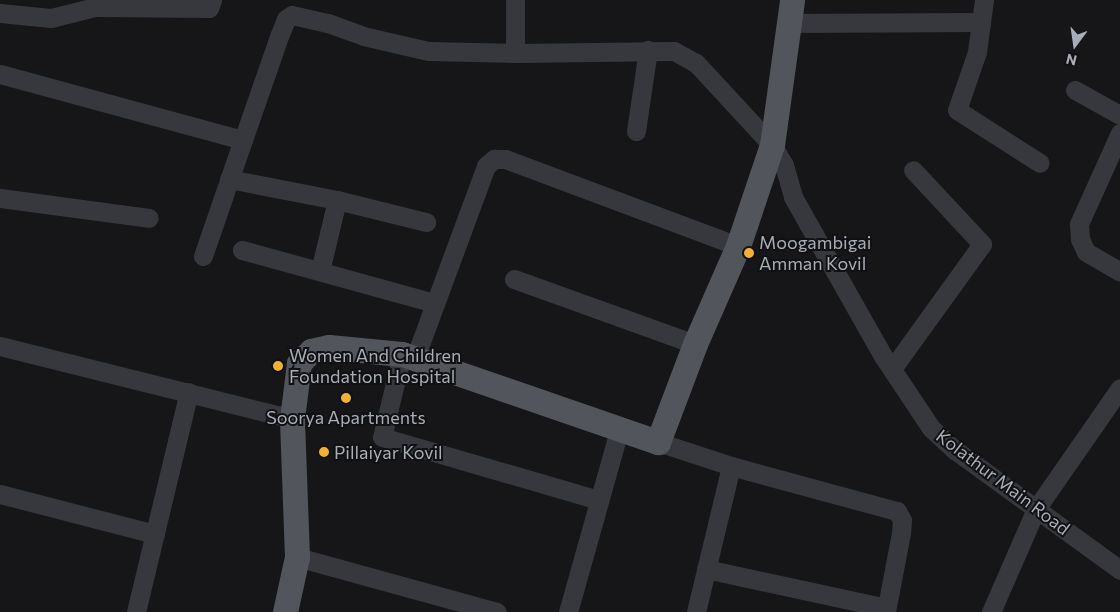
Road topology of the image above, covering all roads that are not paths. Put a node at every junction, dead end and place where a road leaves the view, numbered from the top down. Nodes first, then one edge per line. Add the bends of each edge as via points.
1 (212, 0) edge
2 (515, 0) edge
3 (984, 0) edge
4 (96, 4) edge
5 (791, 11) edge
6 (0, 13) edge
7 (981, 22) junction
8 (648, 50) junction
9 (516, 53) junction
10 (0, 74) edge
11 (1075, 90) dead end
12 (1120, 115) edge
13 (636, 131) dead end
14 (1120, 133) edge
15 (243, 140) junction
16 (772, 145) junction
17 (1040, 164) dead end
18 (912, 170) dead end
19 (229, 179) junction
20 (0, 198) edge
21 (337, 200) junction
22 (149, 218) dead end
23 (426, 222) dead end
24 (738, 246) junction
25 (242, 250) dead end
26 (203, 256) dead end
27 (320, 271) junction
28 (1120, 272) edge
29 (514, 279) dead end
30 (435, 303) junction
31 (696, 344) junction
32 (0, 346) edge
33 (409, 356) junction
34 (892, 369) junction
35 (1120, 388) edge
36 (189, 392) junction
37 (292, 419) junction
38 (619, 430) junction
39 (658, 442) junction
40 (731, 466) junction
41 (0, 494) edge
42 (599, 500) junction
43 (1036, 509) junction
44 (155, 534) junction
45 (297, 557) junction
46 (706, 569) junction
47 (1120, 570) edge
48 (886, 610) edge
49 (136, 612) edge
50 (284, 612) edge
51 (497, 612) edge
52 (568, 612) edge
53 (696, 612) edge
54 (991, 612) edge

1 - 4 street via 209,8
2 - 9 street
3 - 7 street
4 - 6 street via 51,18
5 - 7 street
5 - 16 main road
7 - 17 street via 972,68 957,110
8 - 9 street, Kolathur Main Road
8 - 13 street
8 - 16 street, Kolathur Main Road via 674,51 696,63
9 - 15 street, Kolathur Main Road via 428,50 363,36 328,23 292,15 286,19 280,34
10 - 15 street
11 - 12 street
14 - 28 street via 1079,224 1080,239 1086,252
15 - 19 street
16 - 24 main road
16 - 34 street, Kolathur Main Road via 784,165 793,197
18 - 34 street via 982,244
19 - 21 street
19 - 26 street
20 - 22 street
21 - 23 street
21 - 27 street
24 - 30 street via 505,159 494,159 486,166
24 - 31 main road
25 - 27 street
27 - 30 street
29 - 31 street
30 - 33 street
31 - 39 main road
32 - 36 street
33 - 37 main road via 329,347 311,351 299,363
33 - 38 main road
33 - 42 street via 382,437
34 - 43 street, Kolathur Main Road via 942,440
35 - 43 street
36 - 37 street
36 - 44 street
37 - 45 main road
38 - 39 main road
38 - 42 street
39 - 40 street
40 - 46 street
40 - 48 street via 897,511 902,520 901,533
41 - 44 street
42 - 52 street
43 - 47 street, Kolathur Main Road
43 - 54 street
44 - 49 street
45 - 50 main road
45 - 51 street
46 - 48 street
46 - 53 street

